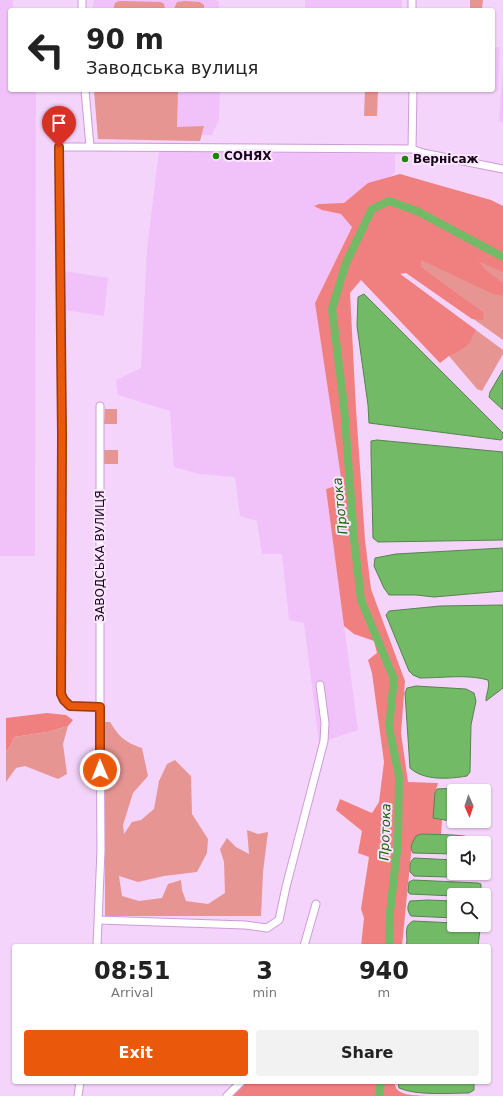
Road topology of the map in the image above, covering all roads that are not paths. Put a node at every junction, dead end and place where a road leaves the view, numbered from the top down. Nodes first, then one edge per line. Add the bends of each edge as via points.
1 (85, 92) edge
2 (413, 92) edge
3 (90, 147) junction
4 (412, 149) junction
5 (503, 169) edge
6 (100, 406) dead end
7 (320, 686) dead end
8 (100, 707) junction
9 (316, 904) dead end
10 (98, 920) junction
11 (97, 944) edge
12 (305, 944) edge
13 (80, 1084) edge
14 (239, 1084) edge
15 (78, 1096) edge
16 (228, 1096) edge

1 - 3 street
2 - 4 street
3 - 4 street
3 - 8 street via 59,147 61,694 70,706
4 - 5 street
6 - 8 street, ЗАВОДСЬКА ВУЛИЦЯ
7 - 10 street via 325,723 324,741 278,920 267,928
8 - 10 street, ЗАВОДСЬКА ВУЛИЦЯ via 101,850
9 - 12 street
10 - 11 street, ЗАВОДСЬКА ВУЛИЦЯ
13 - 15 street
14 - 16 street

